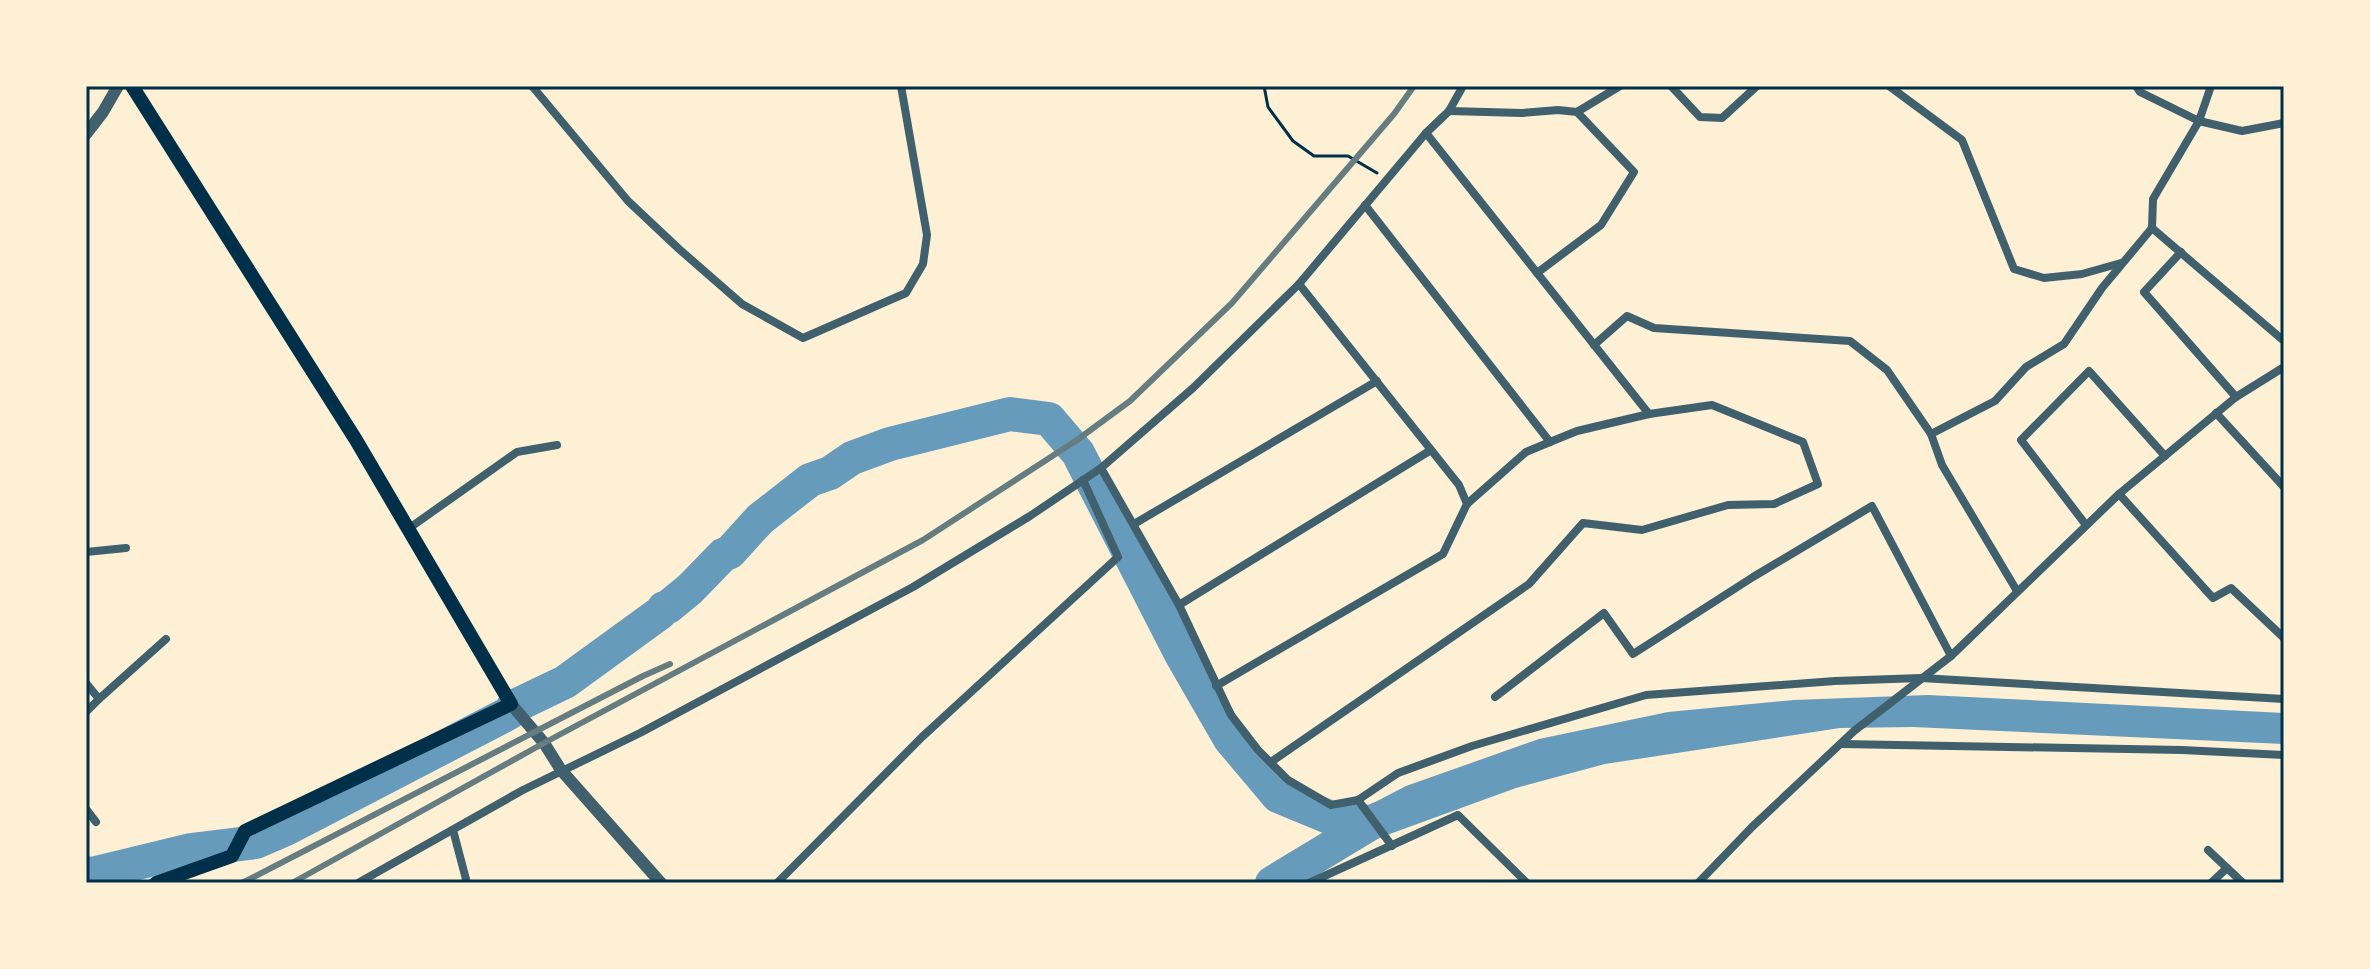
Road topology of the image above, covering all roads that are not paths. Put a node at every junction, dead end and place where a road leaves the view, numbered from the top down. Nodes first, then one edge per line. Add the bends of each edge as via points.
1 (118, 86) edge
2 (132, 86) edge
3 (532, 86) edge
4 (901, 86) edge
5 (1463, 86) edge
6 (1620, 86) edge
7 (1671, 86) edge
8 (1757, 86) edge
9 (1889, 86) edge
10 (2136, 86) edge
11 (2211, 86) edge
12 (1449, 111) junction
13 (1577, 112) junction
14 (2199, 121) junction
15 (2284, 123) edge
16 (1426, 133) junction
17 (86, 134) edge
18 (1365, 205) junction
19 (2152, 228) junction
20 (2181, 252) junction
21 (2123, 263) junction
22 (1537, 273) junction
23 (1299, 284) junction
24 (2284, 341) edge
25 (1594, 345) junction
26 (2284, 367) edge
27 (1377, 381) junction
28 (2236, 397) junction
29 (2216, 413) junction
30 (1649, 414) junction
31 (1931, 434) junction
32 (1550, 442) junction
33 (557, 445) dead end
34 (1431, 450) junction
35 (2165, 456) junction
36 (1101, 468) junction
37 (1083, 480) junction
38 (2284, 487) edge
39 (2119, 494) junction
40 (1467, 504) junction
41 (1134, 524) junction
42 (2086, 525) junction
43 (408, 529) junction
44 (126, 548) dead end
45 (86, 552) edge
46 (2017, 591) junction
47 (1179, 605) junction
48 (2284, 638) edge
49 (166, 639) dead end
50 (1951, 656) junction
51 (1921, 678) junction
52 (86, 683) edge
53 (1216, 686) junction
54 (1495, 697) dead end
55 (99, 699) junction
56 (2284, 699) edge
57 (511, 704) junction
58 (86, 712) edge
59 (1842, 744) junction
60 (2284, 755) edge
61 (1271, 762) junction
62 (561, 770) junction
63 (1358, 800) junction
64 (86, 809) edge
65 (96, 822) dead end
66 (453, 830) junction
67 (1392, 846) junction
68 (2208, 850) dead end
69 (2227, 868) junction
70 (156, 883) edge
71 (358, 883) edge
72 (467, 883) edge
73 (661, 883) edge
74 (777, 883) edge
75 (1309, 883) edge
76 (1527, 883) edge
77 (1698, 883) edge
78 (2211, 883) edge
79 (2243, 883) edge

1 - 17 street
2 - 43 main road
3 - 4 street via 628,201 679,249 742,304 803,338 906,293 923,264 927,235
5 - 12 street
6 - 13 street
7 - 8 street via 1700,117 1722,118
9 - 21 street via 1962,140 2014,269 2044,278
10 - 14 street
11 - 14 street
12 - 13 street
12 - 16 street
13 - 22 street via 1634,172 1601,225
14 - 15 street via 2242,131
14 - 19 street via 2153,199
16 - 18 street
16 - 22 street
18 - 23 street
18 - 32 street
19 - 20 street
19 - 21 street
20 - 24 street
20 - 28 street via 2144,292
21 - 31 street via 2064,344 2026,367 1995,401
22 - 25 street
23 - 27 street
23 - 36 street via 1193,388
25 - 30 street
25 - 31 street via 1627,316 1654,328 1850,341 1887,370
26 - 28 street
27 - 34 street
27 - 41 street
28 - 29 street
29 - 35 street
29 - 38 street
30 - 32 street
30 - 61 street via 1712,405 1803,442 1818,484 1774,504 1728,505 1642,530 1583,523 1529,584
31 - 46 street via 1942,465
32 - 40 street via 1526,452
33 - 43 street via 517,452
34 - 40 street
34 - 47 street
35 - 39 street
35 - 42 street via 2089,371 2021,440
36 - 37 street
36 - 41 street
37 - 62 street via 913,587
37 - 74 street via 1118,557 922,737
39 - 42 street
39 - 48 street via 2213,598 2231,588
40 - 53 street via 1443,554
41 - 47 street
42 - 46 street
43 - 57 main road
44 - 45 street
46 - 50 street
47 - 53 street
49 - 55 street
50 - 51 street
50 - 54 street via 1872,506 1633,654 1604,613
51 - 56 street
51 - 59 street
51 - 63 street via 1646,695 1472,746 1398,773
52 - 55 street
53 - 61 street via 1231,715
55 - 58 street
57 - 62 street
57 - 70 main road via 245,831 232,856
59 - 60 street
59 - 77 street
61 - 63 street via 1288,780 1331,805
62 - 66 street
62 - 73 street
63 - 67 street
64 - 65 street
66 - 71 street
66 - 72 street
67 - 75 street
67 - 76 street via 1458,815
68 - 69 street
69 - 78 street
69 - 79 street

